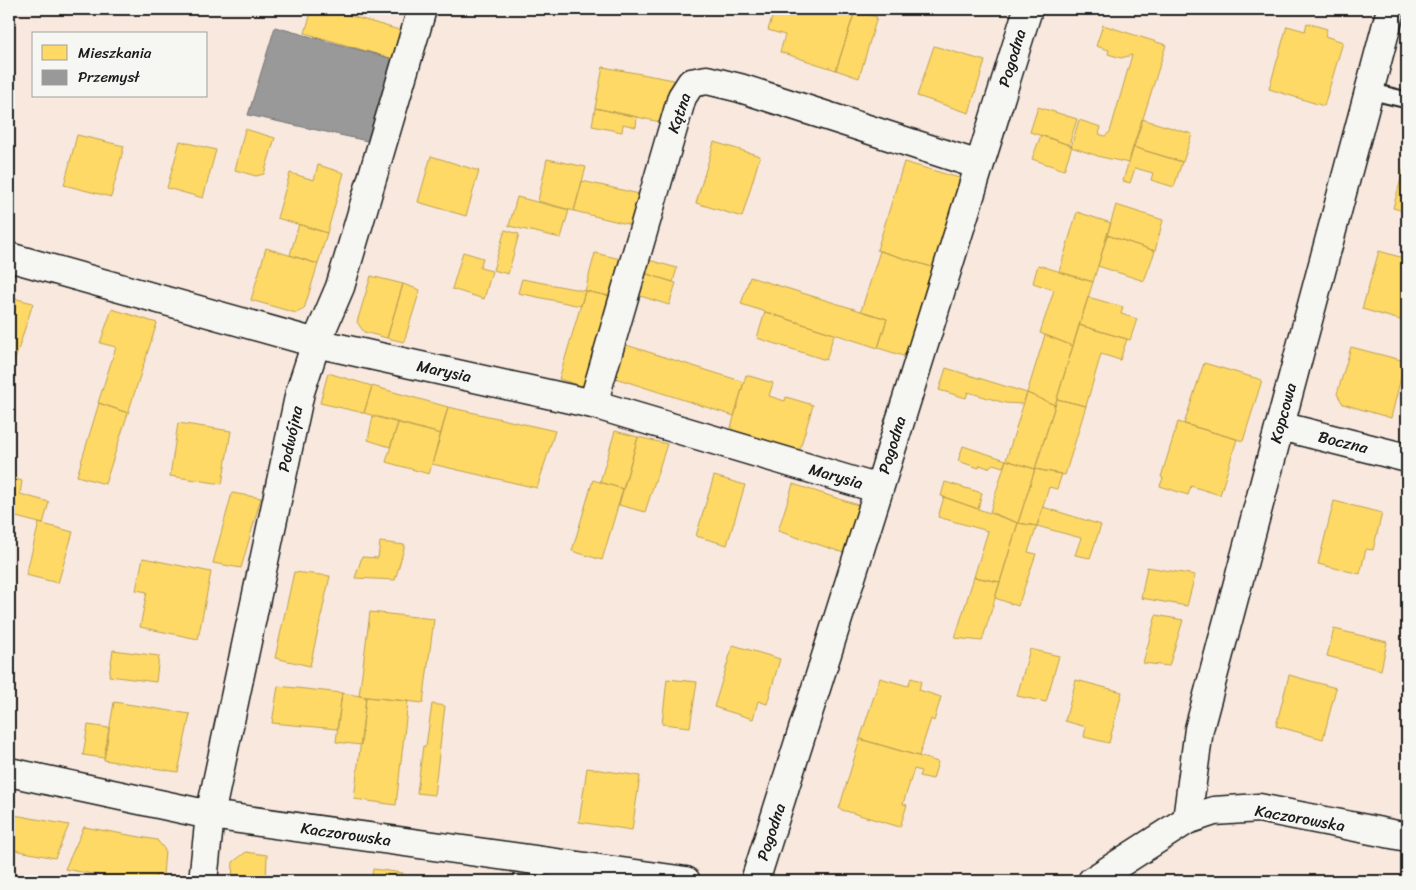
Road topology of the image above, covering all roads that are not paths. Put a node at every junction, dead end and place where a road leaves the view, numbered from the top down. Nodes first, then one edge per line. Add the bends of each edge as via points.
1 (422, 9) edge
2 (1028, 9) edge
3 (1391, 9) edge
4 (1369, 91) junction
5 (1407, 100) edge
6 (979, 165) junction
7 (9, 257) edge
8 (316, 344) junction
9 (593, 404) junction
10 (1280, 426) junction
11 (1407, 458) edge
12 (879, 488) junction
13 (9, 772) edge
14 (210, 815) junction
15 (1188, 820) junction
16 (1407, 837) edge
17 (203, 881) edge
18 (686, 881) edge
19 (755, 881) edge
20 (1092, 881) edge

1 - 8 street, Podwójna via 340,287
2 - 6 street, Pogodna
3 - 4 street, Kopcowa
4 - 5 lane
4 - 10 street, Kopcowa
6 - 9 street, Kątna via 740,88 707,80 691,83 682,97
6 - 12 street, Pogodna
7 - 8 street, Marysia
8 - 9 street, Marysia
8 - 14 street, Podwójna via 300,392
9 - 12 street, Marysia
10 - 11 street, Boczna
10 - 15 street, Kopcowa via 1199,729
12 - 19 street, Pogodna
13 - 14 street, Kaczorowska
14 - 17 street, Podwójna
14 - 18 street, Kaczorowska
15 - 16 street, Kaczorowska via 1214,811 1259,808
15 - 20 street, Kaczorowska

